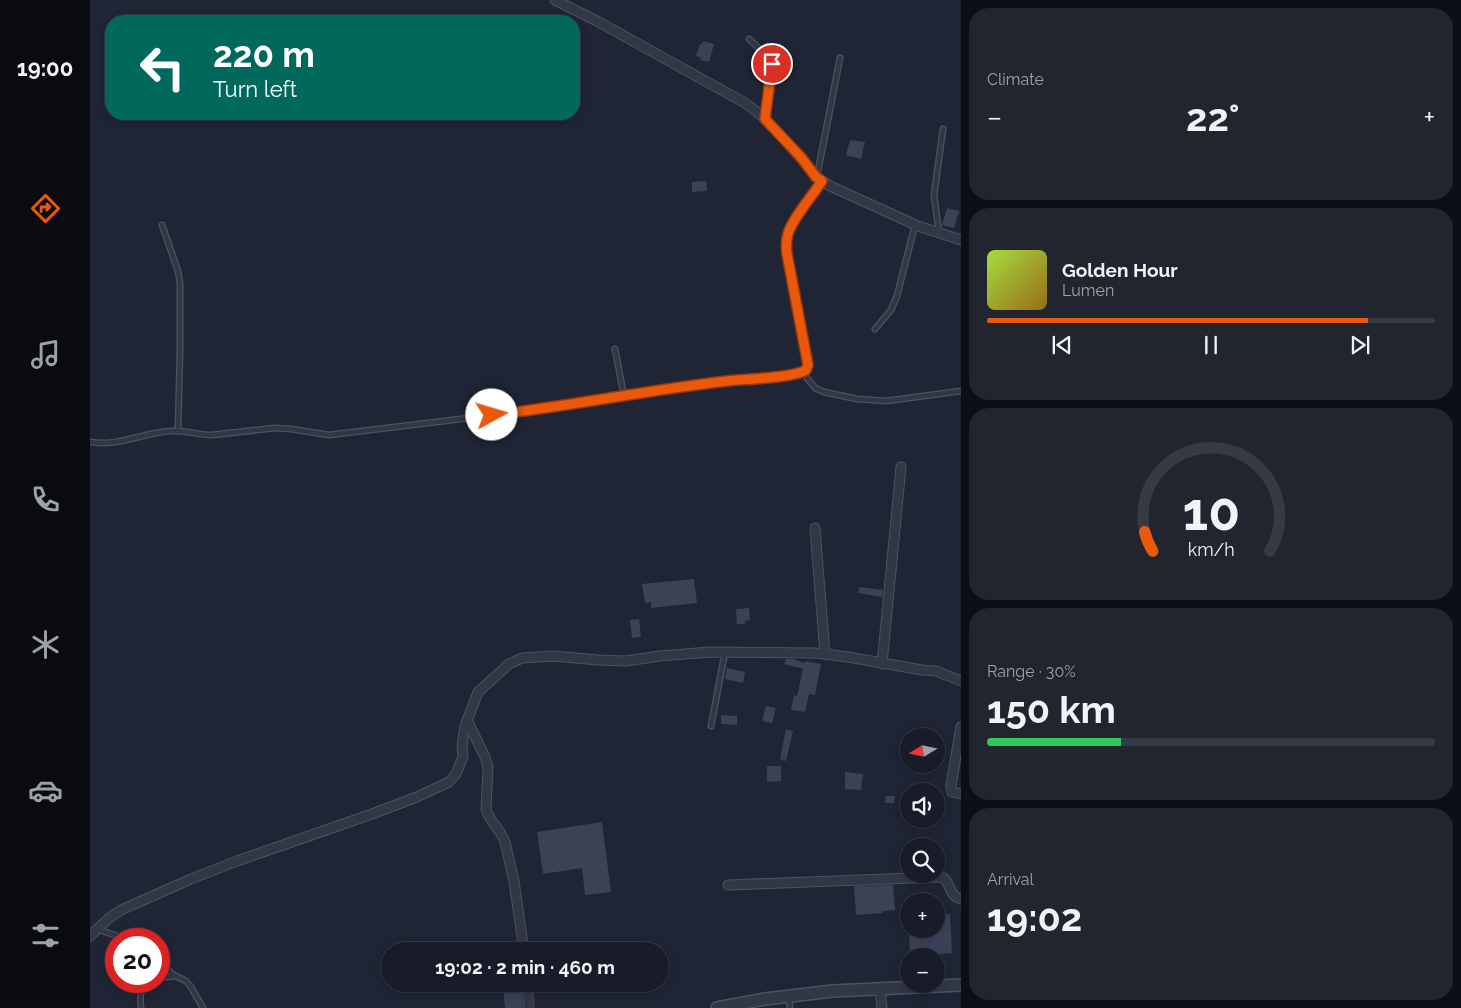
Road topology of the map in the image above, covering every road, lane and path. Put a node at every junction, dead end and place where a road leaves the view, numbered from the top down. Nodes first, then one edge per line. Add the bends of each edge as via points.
1 (556, 0) edge
2 (749, 39) dead end
3 (840, 58) dead end
4 (765, 119) junction
5 (943, 129) dead end
6 (819, 179) junction
7 (162, 225) dead end
8 (915, 225) junction
9 (940, 233) junction
10 (961, 240) edge
11 (875, 328) dead end
12 (615, 349) dead end
13 (803, 372) junction
14 (961, 391) edge
15 (624, 396) junction
16 (178, 431) junction
17 (90, 442) edge
18 (901, 467) dead end
19 (815, 528) dead end
20 (725, 652) junction
21 (825, 654) junction
22 (882, 664) junction
23 (961, 681) edge
24 (467, 720) junction
25 (711, 726) dead end
26 (961, 727) edge
27 (961, 794) edge
28 (728, 885) dead end
29 (961, 899) edge
30 (97, 929) junction
31 (105, 932) edge
32 (90, 936) edge
33 (523, 942) edge
34 (170, 973) edge
35 (176, 976) junction
36 (170, 977) edge
37 (961, 985) edge
38 (880, 989) junction
39 (528, 992) edge
40 (142, 993) edge
41 (789, 1002) edge
42 (141, 1008) edge
43 (203, 1008) edge
44 (529, 1008) edge
45 (717, 1008) edge
46 (882, 1008) edge

1 - 4 street via 730,93
2 - 4 lane via 770,58 772,64
3 - 6 lane
4 - 6 street
5 - 9 lane via 934,195
6 - 8 street
6 - 13 lane via 788,232 786,242 808,365
7 - 16 lane via 180,283
8 - 9 street
8 - 11 lane via 897,296 891,310
9 - 10 street
12 - 15 lane
13 - 14 lane via 814,388 858,398 886,400
13 - 15 lane
15 - 16 lane via 329,435 291,428 212,435
16 - 17 lane via 111,443
18 - 22 street
19 - 21 street
20 - 21 street
20 - 24 street via 626,661 553,656 522,658 509,664 478,692
20 - 25 lane
21 - 22 street
22 - 23 street via 936,671
24 - 30 street via 463,757 450,782 191,880 121,910
24 - 33 street via 486,757 487,815 505,842
26 - 27 street via 951,785 952,792
28 - 29 street via 938,877 944,878 951,892
30 - 31 lane
30 - 32 street
34 - 35 lane
35 - 36 lane
35 - 43 lane via 191,986
37 - 38 street
38 - 41 street via 833,992
38 - 46 street
39 - 44 street
40 - 42 lane
41 - 45 street via 766,999

